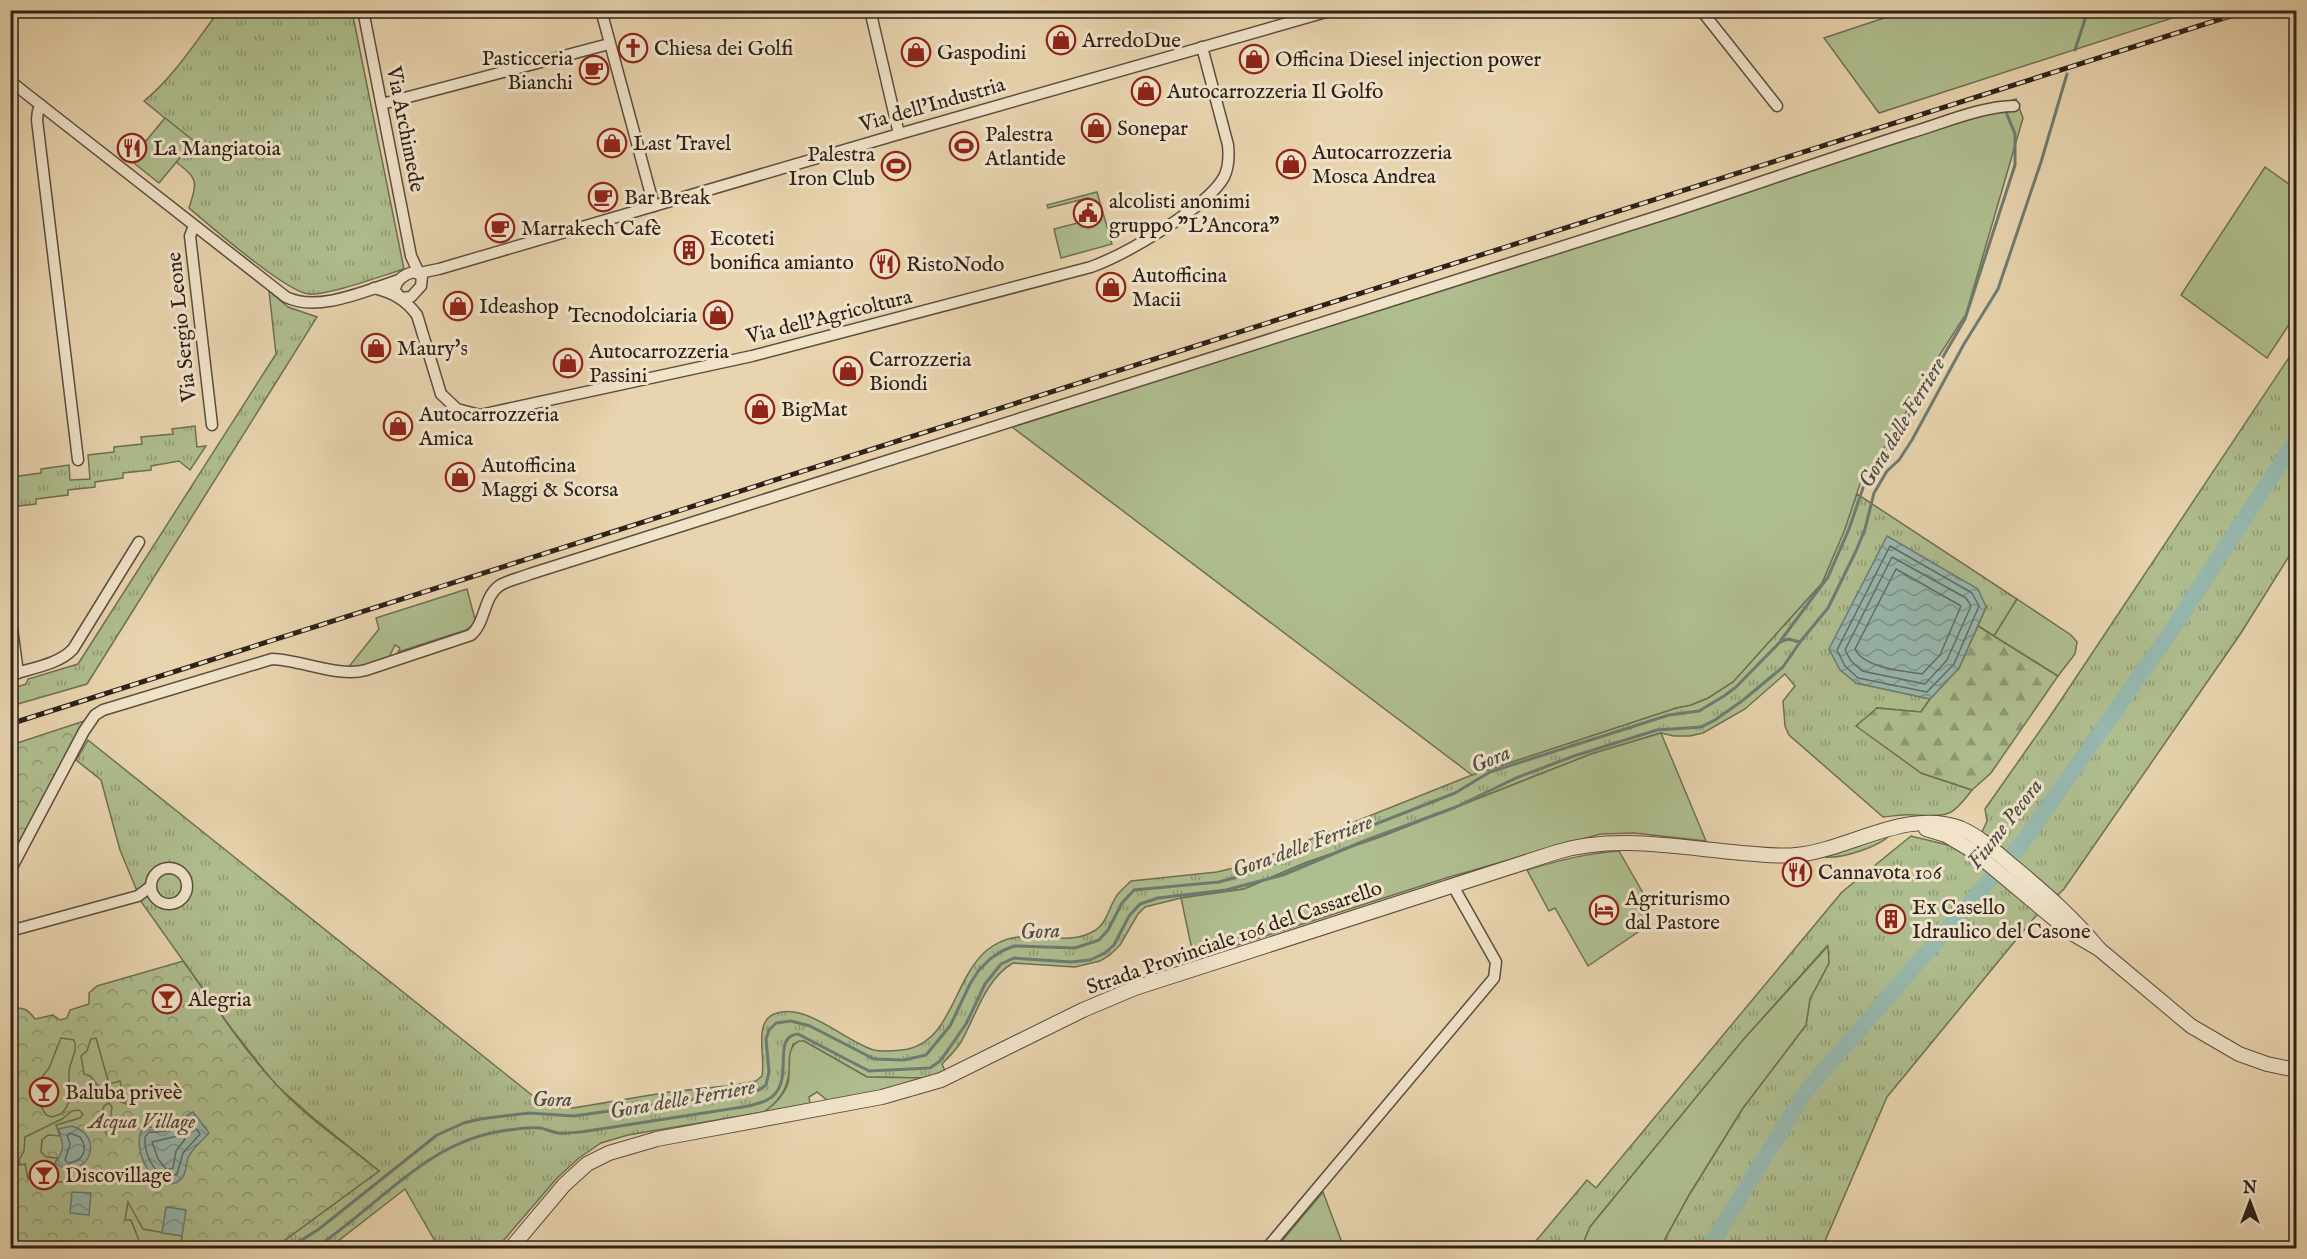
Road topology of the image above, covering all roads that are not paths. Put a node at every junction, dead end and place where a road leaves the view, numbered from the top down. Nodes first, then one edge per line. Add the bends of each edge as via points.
1 (363, 10) edge
2 (601, 10) edge
3 (870, 10) edge
4 (1333, 10) edge
5 (1701, 10) edge
6 (609, 44) junction
7 (1202, 47) junction
8 (10, 81) edge
9 (382, 104) junction
10 (41, 105) junction
11 (1777, 106) dead end
12 (2014, 106) dead end
13 (899, 134) junction
14 (654, 206) junction
15 (194, 226) junction
16 (411, 256) junction
17 (440, 269) junction
18 (419, 273) junction
19 (403, 278) junction
20 (374, 288) junction
21 (420, 288) junction
22 (401, 298) junction
23 (417, 315) junction
24 (212, 425) dead end
25 (78, 460) dead end
26 (140, 542) dead end
27 (10, 613) edge
28 (14, 674) edge
29 (1912, 825) junction
30 (10, 871) edge
31 (1452, 886) junction
32 (152, 892) dead end
33 (10, 931) edge
34 (2099, 950) junction
35 (2296, 1070) edge
36 (511, 1248) edge
37 (1267, 1248) edge

1 - 9 street, Via Archimede
2 - 6 street
3 - 13 street
4 - 7 street, Via dell'Industria
5 - 11 street
6 - 9 street
6 - 14 street
7 - 13 street, Via dell'Industria
7 - 23 street, Via dell'Agricoltura via 1228,145 1225,175 1201,201 1160,231 1090,267 752,356 480,415 458,409 441,394
8 - 10 street
9 - 16 street, Via Archimede
10 - 15 street
10 - 25 street via 37,120
12 - 30 street via 1959,118 1852,151 1665,214 530,574 493,592 480,624 471,635 359,673 272,659 103,710 90,722
13 - 14 street, Via dell'Industria
14 - 17 street, Via dell'Industria
15 - 20 street via 292,300 318,303
15 - 24 street, Via Sergio Leone via 190,236
16 - 18 street, Via Archimede
16 - 19 street, Via Archimede
17 - 18 street, Via dell'Industria
17 - 21 street, Via dell'Industria
18 - 19 street via 412,272
18 - 21 street via 423,278
19 - 20 street
19 - 22 street via 395,289
20 - 22 street
21 - 22 street via 411,297
21 - 23 street, Via dell'Agricoltura
22 - 23 street, Via dell'Agricoltura
26 - 28 street via 73,649 62,658
27 - 28 street
29 - 31 street, Strada Provinciale 106 del Cassarello via 1877,832 1834,848 1790,856 1588,844
29 - 34 street, Strada Provinciale 106 del Cassarello via 1946,835 1972,851 2070,932
29 - 34 street, Strada Provinciale 106 del Cassarello via 1944,824 1981,839 2079,924
31 - 36 street, Strada Provinciale 106 del Cassarello via 1128,991 941,1080 916,1088 657,1139 609,1153 587,1164 564,1185
31 - 37 street via 1496,962 1494,978
32 - 33 street
34 - 35 street, Strada Provinciale 106 del Cassarello via 2191,1026 2248,1058

